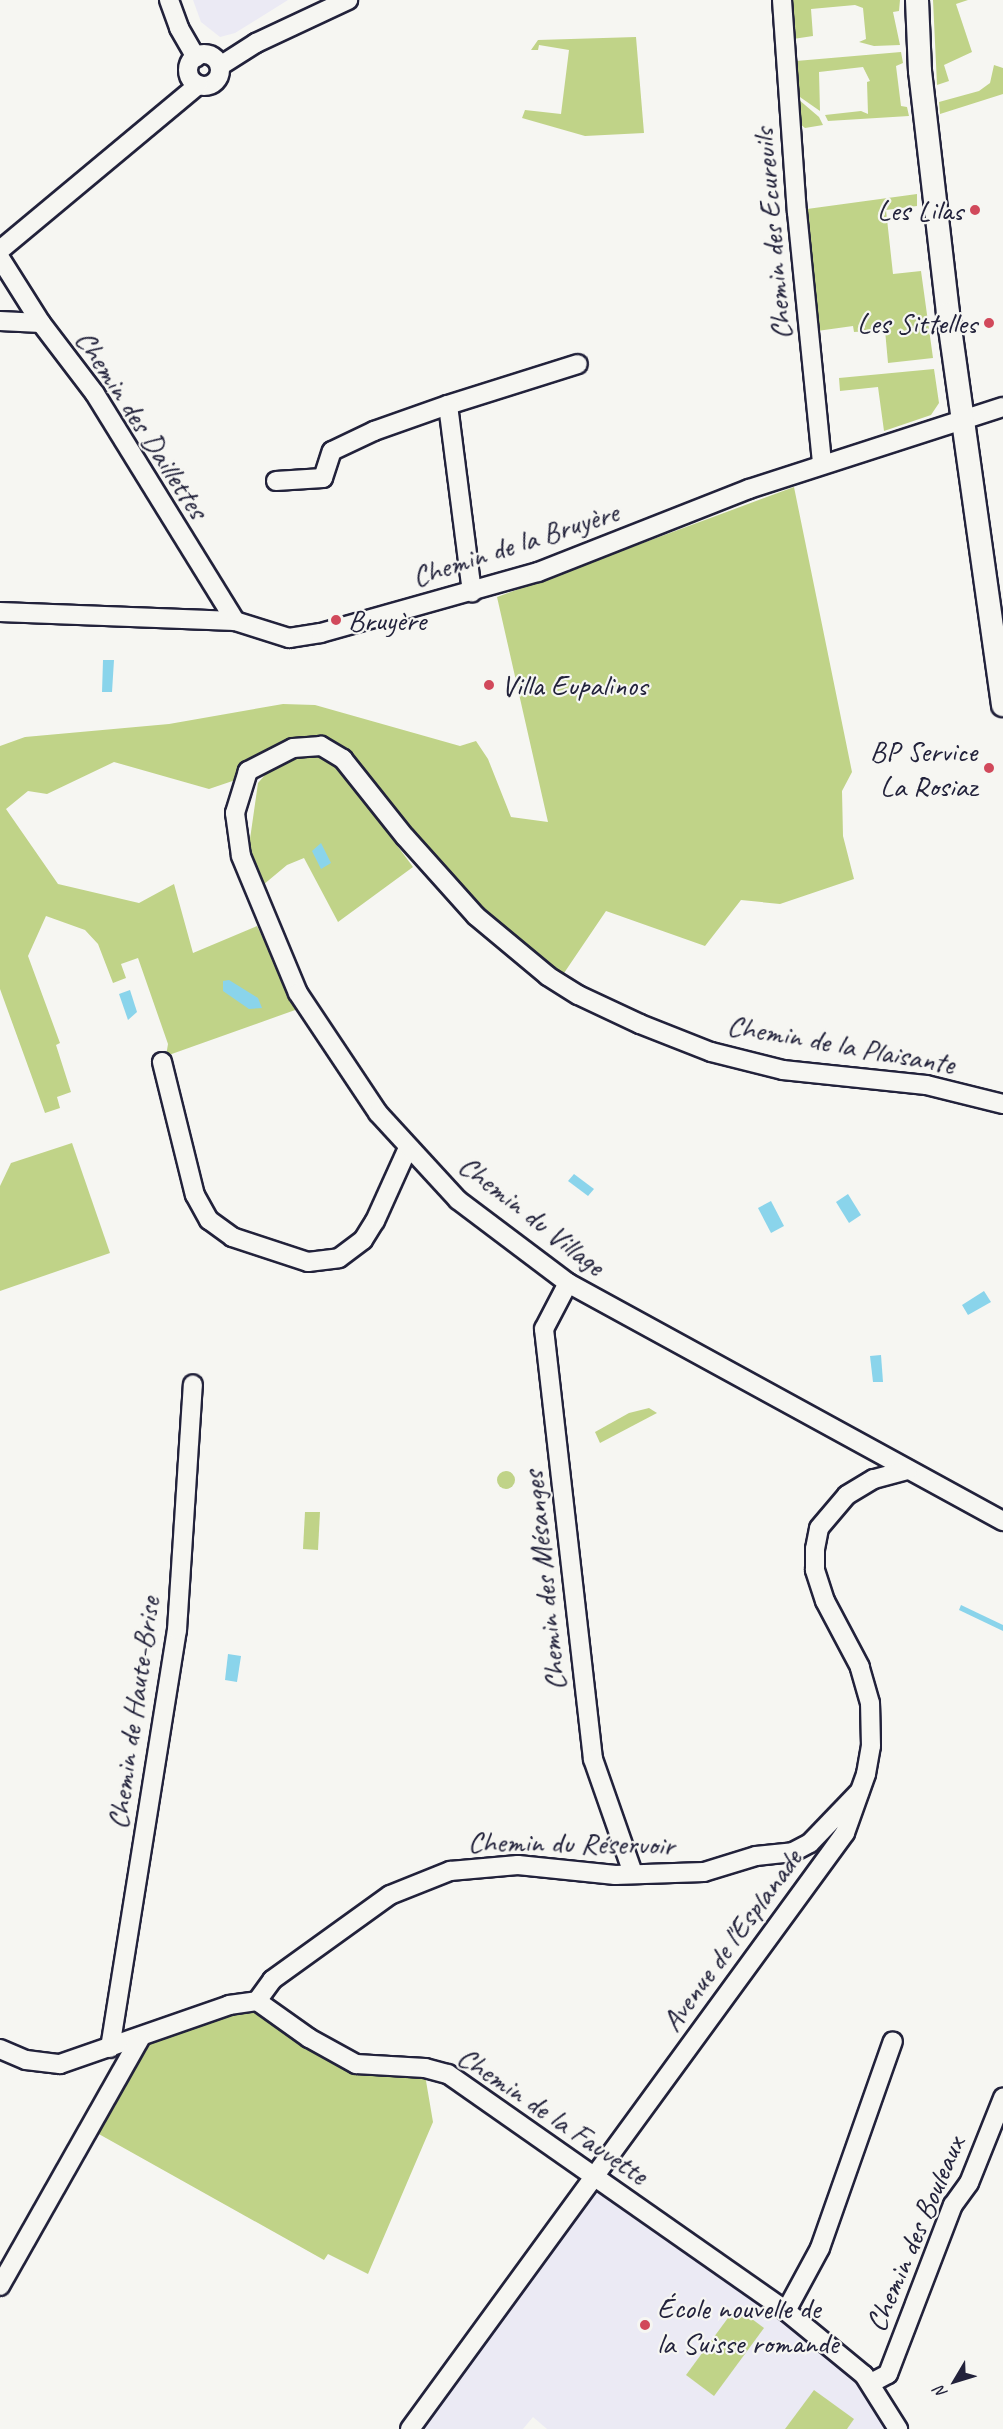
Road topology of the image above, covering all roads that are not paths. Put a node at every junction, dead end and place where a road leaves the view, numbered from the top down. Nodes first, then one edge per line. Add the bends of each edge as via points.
1 (169, 0) edge
2 (348, 0) edge
3 (782, 0) edge
4 (916, 0) edge
5 (196, 57) junction
6 (220, 66) junction
7 (198, 85) junction
8 (0, 250) edge
9 (0, 258) edge
10 (0, 321) edge
11 (41, 323) junction
12 (578, 364) dead end
13 (448, 405) junction
14 (1003, 407) edge
15 (962, 421) junction
16 (822, 464) junction
17 (276, 481) dead end
18 (472, 592) junction
19 (0, 612) edge
20 (235, 621) junction
21 (1003, 705) edge
22 (248, 771) joint
23 (162, 1062) dead end
24 (1003, 1104) edge
25 (408, 1148) junction
26 (568, 1283) junction
27 (193, 1385) dead end
28 (908, 1470) junction
29 (1003, 1521) edge
30 (863, 1787) junction
31 (633, 1873) junction
32 (257, 2001) junction
33 (141, 2037) junction
34 (892, 2040) dead end
35 (110, 2048) junction
36 (0, 2049) edge
37 (1003, 2098) edge
38 (594, 2175) junction
39 (0, 2286) edge
40 (786, 2311) junction
41 (871, 2384) junction
42 (410, 2429) edge
43 (898, 2429) edge

1 - 5 street
2 - 6 street via 256,43
3 - 16 street, Chemin des Ecureuils via 796,207
4 - 15 street via 930,168
5 - 6 street via 210,56
5 - 7 street via 189,71
6 - 7 street via 216,81
7 - 8 street
9 - 11 street, Chemin des Daillettes
10 - 11 street
11 - 20 street, Chemin des Daillettes via 95,394
12 - 13 street
13 - 17 street via 374,431 332,452 323,478
13 - 18 street
14 - 15 street, Chemin de la Bruyère
15 - 16 street, Chemin de la Bruyère
15 - 21 street
16 - 18 street, Chemin de la Bruyère via 538,572
18 - 20 street, Chemin de la Bruyère via 289,638
19 - 20 street, Chemin de la Bruyère
22 - 24 street, Chemin de la Plaisante via 293,748 321,746 343,759 418,853 476,916 548,975 640,1024 711,1052 783,1070 926,1085
22 - 25 street, Chemin du Village via 235,813 241,856 268,926 313,1019 351,1076
23 - 25 street via 195,1195 209,1220 232,1237 308,1262 339,1258 363,1240 375,1221
25 - 26 street, Chemin du Village via 458,1200
26 - 28 street, Chemin du Village
26 - 31 street, Chemin des Mésanges via 544,1329 593,1759
27 - 35 street, Chemin de Haute-Brise via 177,1630
28 - 29 street, Chemin du Village
28 - 30 street, Avenue de l'Esplanade via 874,1479 847,1495 819,1528 815,1548 815,1570 825,1601 860,1667 870,1703 871,1746
30 - 31 street, Chemin du Réservoir via 810,1843 792,1852 756,1856 704,1872
30 - 38 street, Avenue de l'Esplanade via 845,1833
31 - 32 street, Chemin du Réservoir via 615,1875 518,1865 450,1871 390,1895 272,1980
32 - 33 street via 229,2005
32 - 38 street, Chemin de la Fauvette via 309,2038 356,2064 432,2069 454,2077
33 - 35 street
33 - 39 street
34 - 40 street via 820,2248
35 - 36 street via 47,2065
37 - 41 street, Chemin des Bouleaux via 969,2183 953,2205 888,2374
38 - 40 street, Chemin de la Fauvette
38 - 42 street, Avenue de l'Esplanade
40 - 41 street, Chemin de la Fauvette
41 - 43 street, Chemin de la Fauvette

